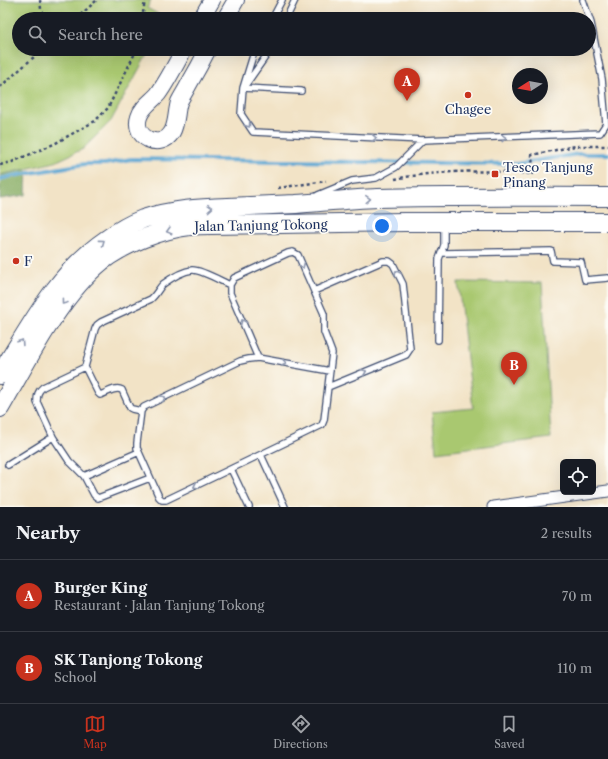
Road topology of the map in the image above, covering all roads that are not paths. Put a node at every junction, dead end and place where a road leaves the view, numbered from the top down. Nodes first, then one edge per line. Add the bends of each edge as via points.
1 (212, 0) edge
2 (236, 0) edge
3 (282, 0) edge
4 (296, 0) edge
5 (583, 0) edge
6 (205, 12) edge
7 (229, 12) edge
8 (276, 12) edge
9 (290, 12) edge
10 (587, 12) edge
11 (596, 48) edge
12 (180, 56) edge
13 (204, 56) edge
14 (253, 56) edge
15 (266, 56) edge
16 (243, 88) junction
17 (301, 91) dead end
18 (423, 140) junction
19 (608, 188) edge
20 (590, 197) junction
21 (608, 197) edge
22 (295, 204) junction
23 (444, 222) junction
24 (608, 222) edge
25 (442, 252) junction
26 (608, 278) edge
27 (230, 285) junction
28 (314, 291) junction
29 (438, 340) dead end
30 (258, 358) junction
31 (85, 367) junction
32 (330, 371) junction
33 (0, 375) edge
34 (328, 387) junction
35 (0, 408) edge
36 (141, 411) junction
37 (53, 437) junction
38 (139, 452) junction
39 (261, 454) junction
40 (8, 465) dead end
41 (231, 469) junction
42 (84, 476) junction
43 (150, 478) junction
44 (608, 491) edge
45 (248, 507) edge
46 (284, 507) edge
47 (493, 507) edge

1 - 6 street
2 - 7 street
3 - 8 lane
4 - 9 lane
10 -> 5 lane
18 -> 11 lane via 600,133 606,124
12 - 13 street via 159,93 138,118 141,134 148,140 163,140 172,132 179,103
14 - 16 lane
15 - 16 lane
16 - 17 lane
16 -> 18 lane via 241,114 253,132
18 - 22 lane via 396,167 376,178 352,181
19 - 20 main road
20 - 21 main road, Jalan Tanjung Tokong
22 -> 20 main road, Jalan Tanjung Tokong via 377,198
33 -> 22 main road, Jalan Tanjung Tokong via 62,279 80,260 120,231 142,220 171,212
23 - 24 main road, Jalan Tanjung Tokong
23 - 25 lane
23 -> 35 main road, Jalan Tanjung Tokong via 189,226 150,236 104,260 73,290
25 - 26 lane via 551,251 553,261 581,262 585,280
25 - 29 lane
27 -> 28 lane via 234,278 294,252 298,255
30 -> 27 lane via 230,293
27 - 31 lane via 200,271 183,272 162,285 151,299 97,325
28 - 32 lane via 324,314 324,332 332,353
34 -> 28 lane via 406,355 410,349 403,284 393,264 382,261
30 -> 32 lane
36 -> 30 lane via 144,406 240,361
31 - 36 lane via 100,395 120,388 130,408
31 - 37 lane via 39,390 37,402
32 - 34 lane
34 - 39 lane via 322,425
36 - 38 lane via 136,443
37 - 40 lane
37 - 42 lane via 69,461
38 - 42 lane
38 - 43 lane
39 - 41 lane
39 - 46 lane
41 -> 43 lane via 166,500 159,497
41 - 45 lane
42 - 43 lane via 98,498
44 - 47 street

